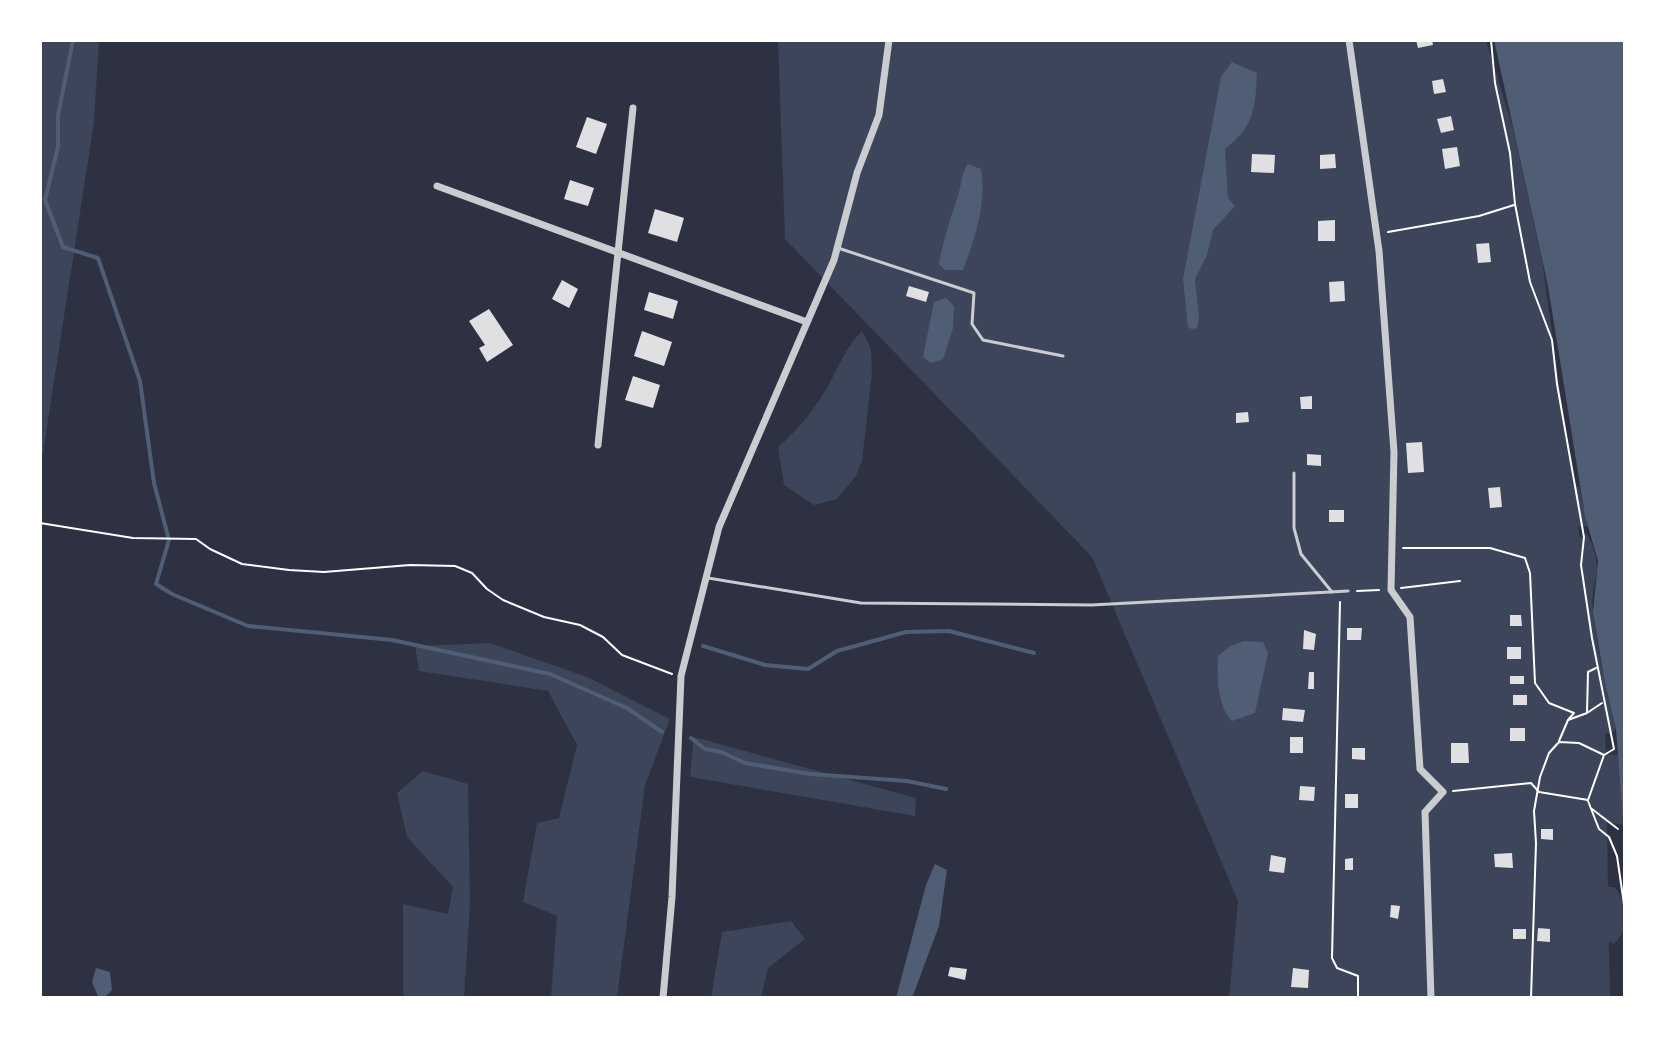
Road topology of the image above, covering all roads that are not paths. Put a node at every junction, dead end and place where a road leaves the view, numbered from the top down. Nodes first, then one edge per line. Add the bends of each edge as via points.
1 (889, 40) edge
2 (1349, 40) edge
3 (633, 108) dead end
4 (437, 186) dead end
5 (837, 248) junction
6 (617, 252) junction
7 (807, 322) junction
8 (1063, 356) dead end
9 (598, 445) dead end
10 (1294, 473) dead end
11 (708, 578) junction
12 (1348, 591) road end
13 (1332, 592) junction
14 (663, 998) edge
15 (1431, 998) edge

1 - 5 street via 879,115
2 - 15 street via 1377,233 1394,452 1391,590 1410,617 1420,769 1443,792 1425,812
3 - 6 street
4 - 6 street
5 - 7 street
5 - 8 lane via 974,293 972,324 983,340
6 - 7 street
6 - 9 street
7 - 11 street via 719,527
10 - 13 lane via 1294,528 1301,554
11 - 13 lane via 861,603 1092,605
11 - 14 street via 681,676
12 - 13 lane

